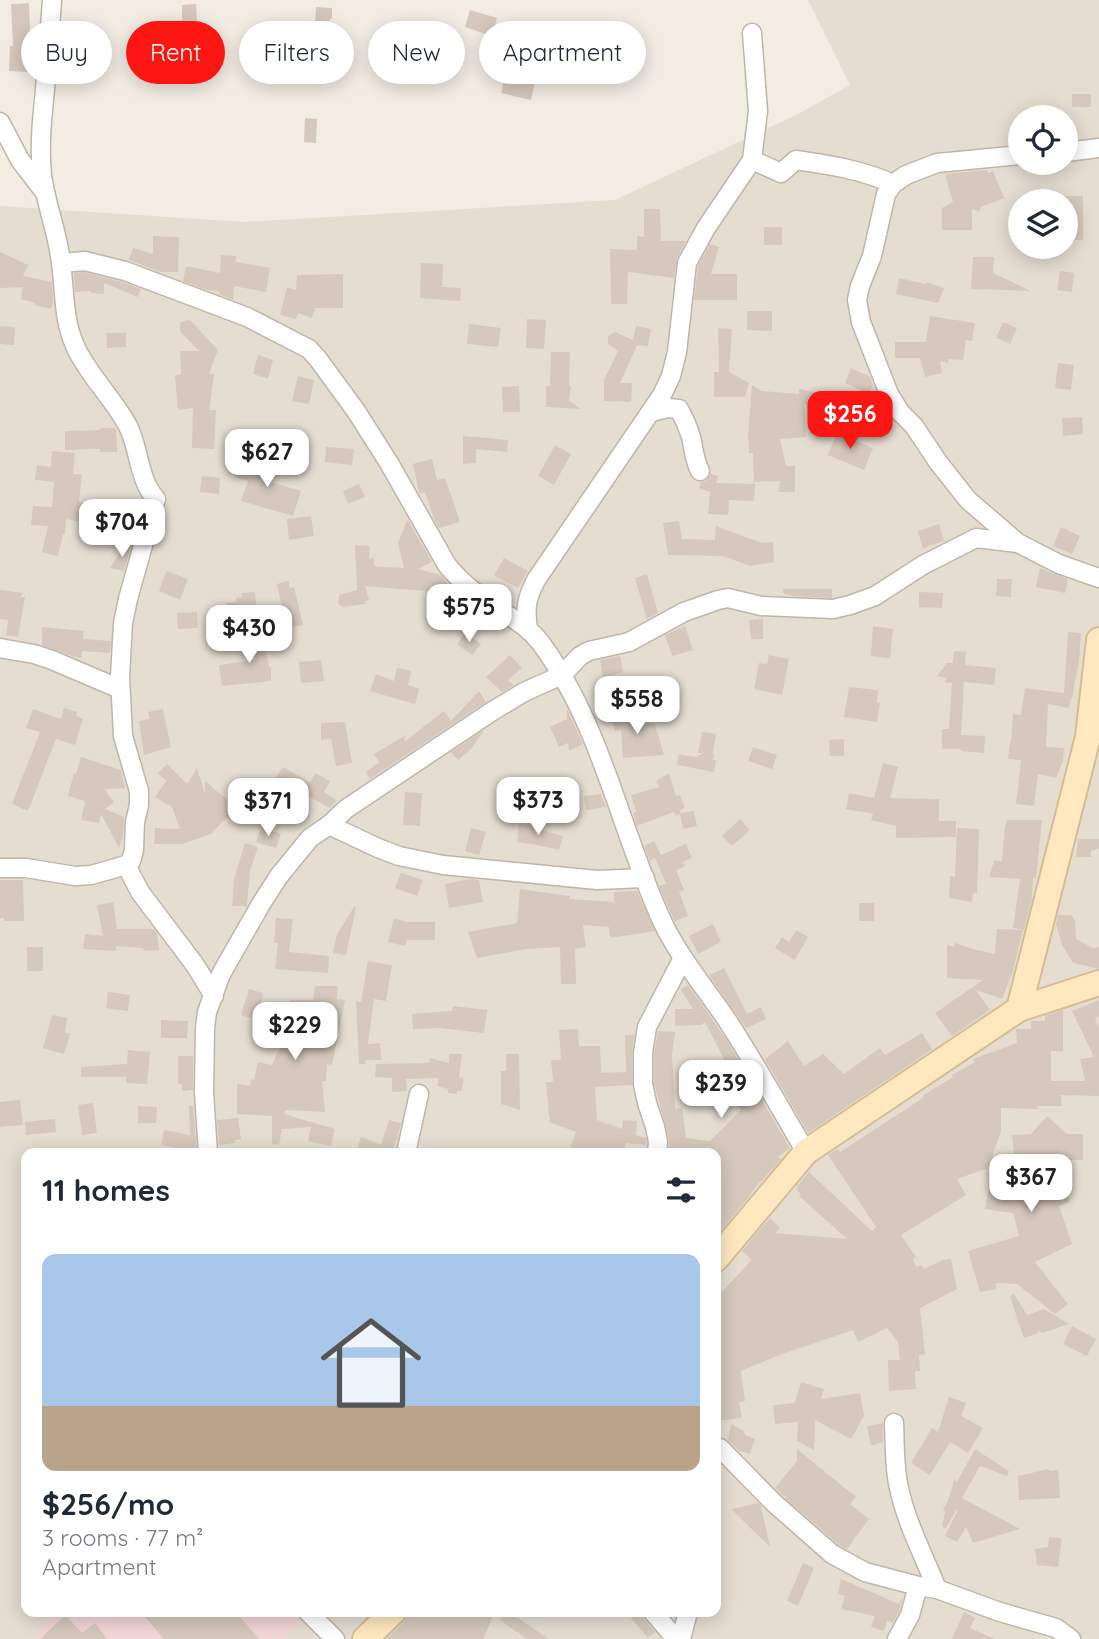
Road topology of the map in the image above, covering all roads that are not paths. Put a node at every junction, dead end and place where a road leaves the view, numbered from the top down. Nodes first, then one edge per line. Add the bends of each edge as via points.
1 (52, 0) edge
2 (751, 33) dead end
3 (0, 122) edge
4 (1099, 148) edge
5 (1078, 151) edge
6 (1008, 156) edge
7 (751, 160) junction
8 (893, 184) junction
9 (46, 194) junction
10 (61, 263) junction
11 (651, 412) junction
12 (700, 471) dead end
13 (1018, 543) junction
14 (1099, 578) edge
15 (528, 629) junction
16 (1099, 640) edge
17 (0, 648) edge
18 (562, 675) junction
19 (120, 689) junction
20 (1093, 738) edge
21 (329, 825) junction
22 (126, 865) junction
23 (0, 867) edge
24 (645, 878) junction
25 (682, 958) junction
26 (1099, 983) edge
27 (214, 996) junction
28 (1019, 1009) junction
29 (419, 1094) dead end
30 (208, 1148) edge
31 (407, 1148) edge
32 (657, 1148) edge
33 (806, 1152) junction
34 (721, 1253) edge
35 (894, 1423) dead end
36 (721, 1449) edge
37 (918, 1586) junction
38 (937, 1589) junction
39 (313, 1617) edge
40 (388, 1617) edge
41 (658, 1617) edge
42 (686, 1617) edge
43 (335, 1639) edge
44 (365, 1639) edge
45 (679, 1639) edge
46 (898, 1639) edge
47 (1071, 1639) edge

1 - 9 street via 42,138
2 - 7 street via 758,111
3 - 9 street via 20,160
4 - 5 street
6 - 8 street via 937,163
7 - 8 street via 781,173 796,160 835,166
7 - 11 street via 687,263 677,352 671,376
8 - 13 street via 886,194 860,286 861,321 900,412 968,500
9 - 10 street
10 - 15 street via 85,261 125,271 247,317 309,349 356,411 458,580
10 - 19 street via 63,303 75,347 129,429 147,489 156,499 123,624
11 - 12 street via 679,410
11 - 15 street via 529,594
13 - 14 street
13 - 18 street via 976,538 875,596 833,609 718,600 684,612 629,642 589,651
15 - 18 street
16 - 20 street
17 - 19 street via 52,660
18 - 21 street via 524,692 444,742
18 - 24 street via 585,720
19 - 22 street via 123,736 139,791 134,850
20 - 28 street
21 - 24 street via 399,856 443,865 597,880
21 - 27 street via 310,838 279,876 221,974
22 - 23 street via 75,876
22 - 27 street
24 - 25 street
25 - 32 street via 647,1027 643,1053 643,1084
25 - 33 street via 737,1037
26 - 28 street
27 - 30 street via 205,1028
28 - 33 street
29 - 31 street
33 - 34 street
35 - 38 street via 899,1488
36 - 37 street via 832,1554 865,1572
37 - 38 street
37 - 46 street
38 - 47 street via 1055,1628
39 - 43 street
40 - 44 street
41 - 45 street
42 - 45 street

